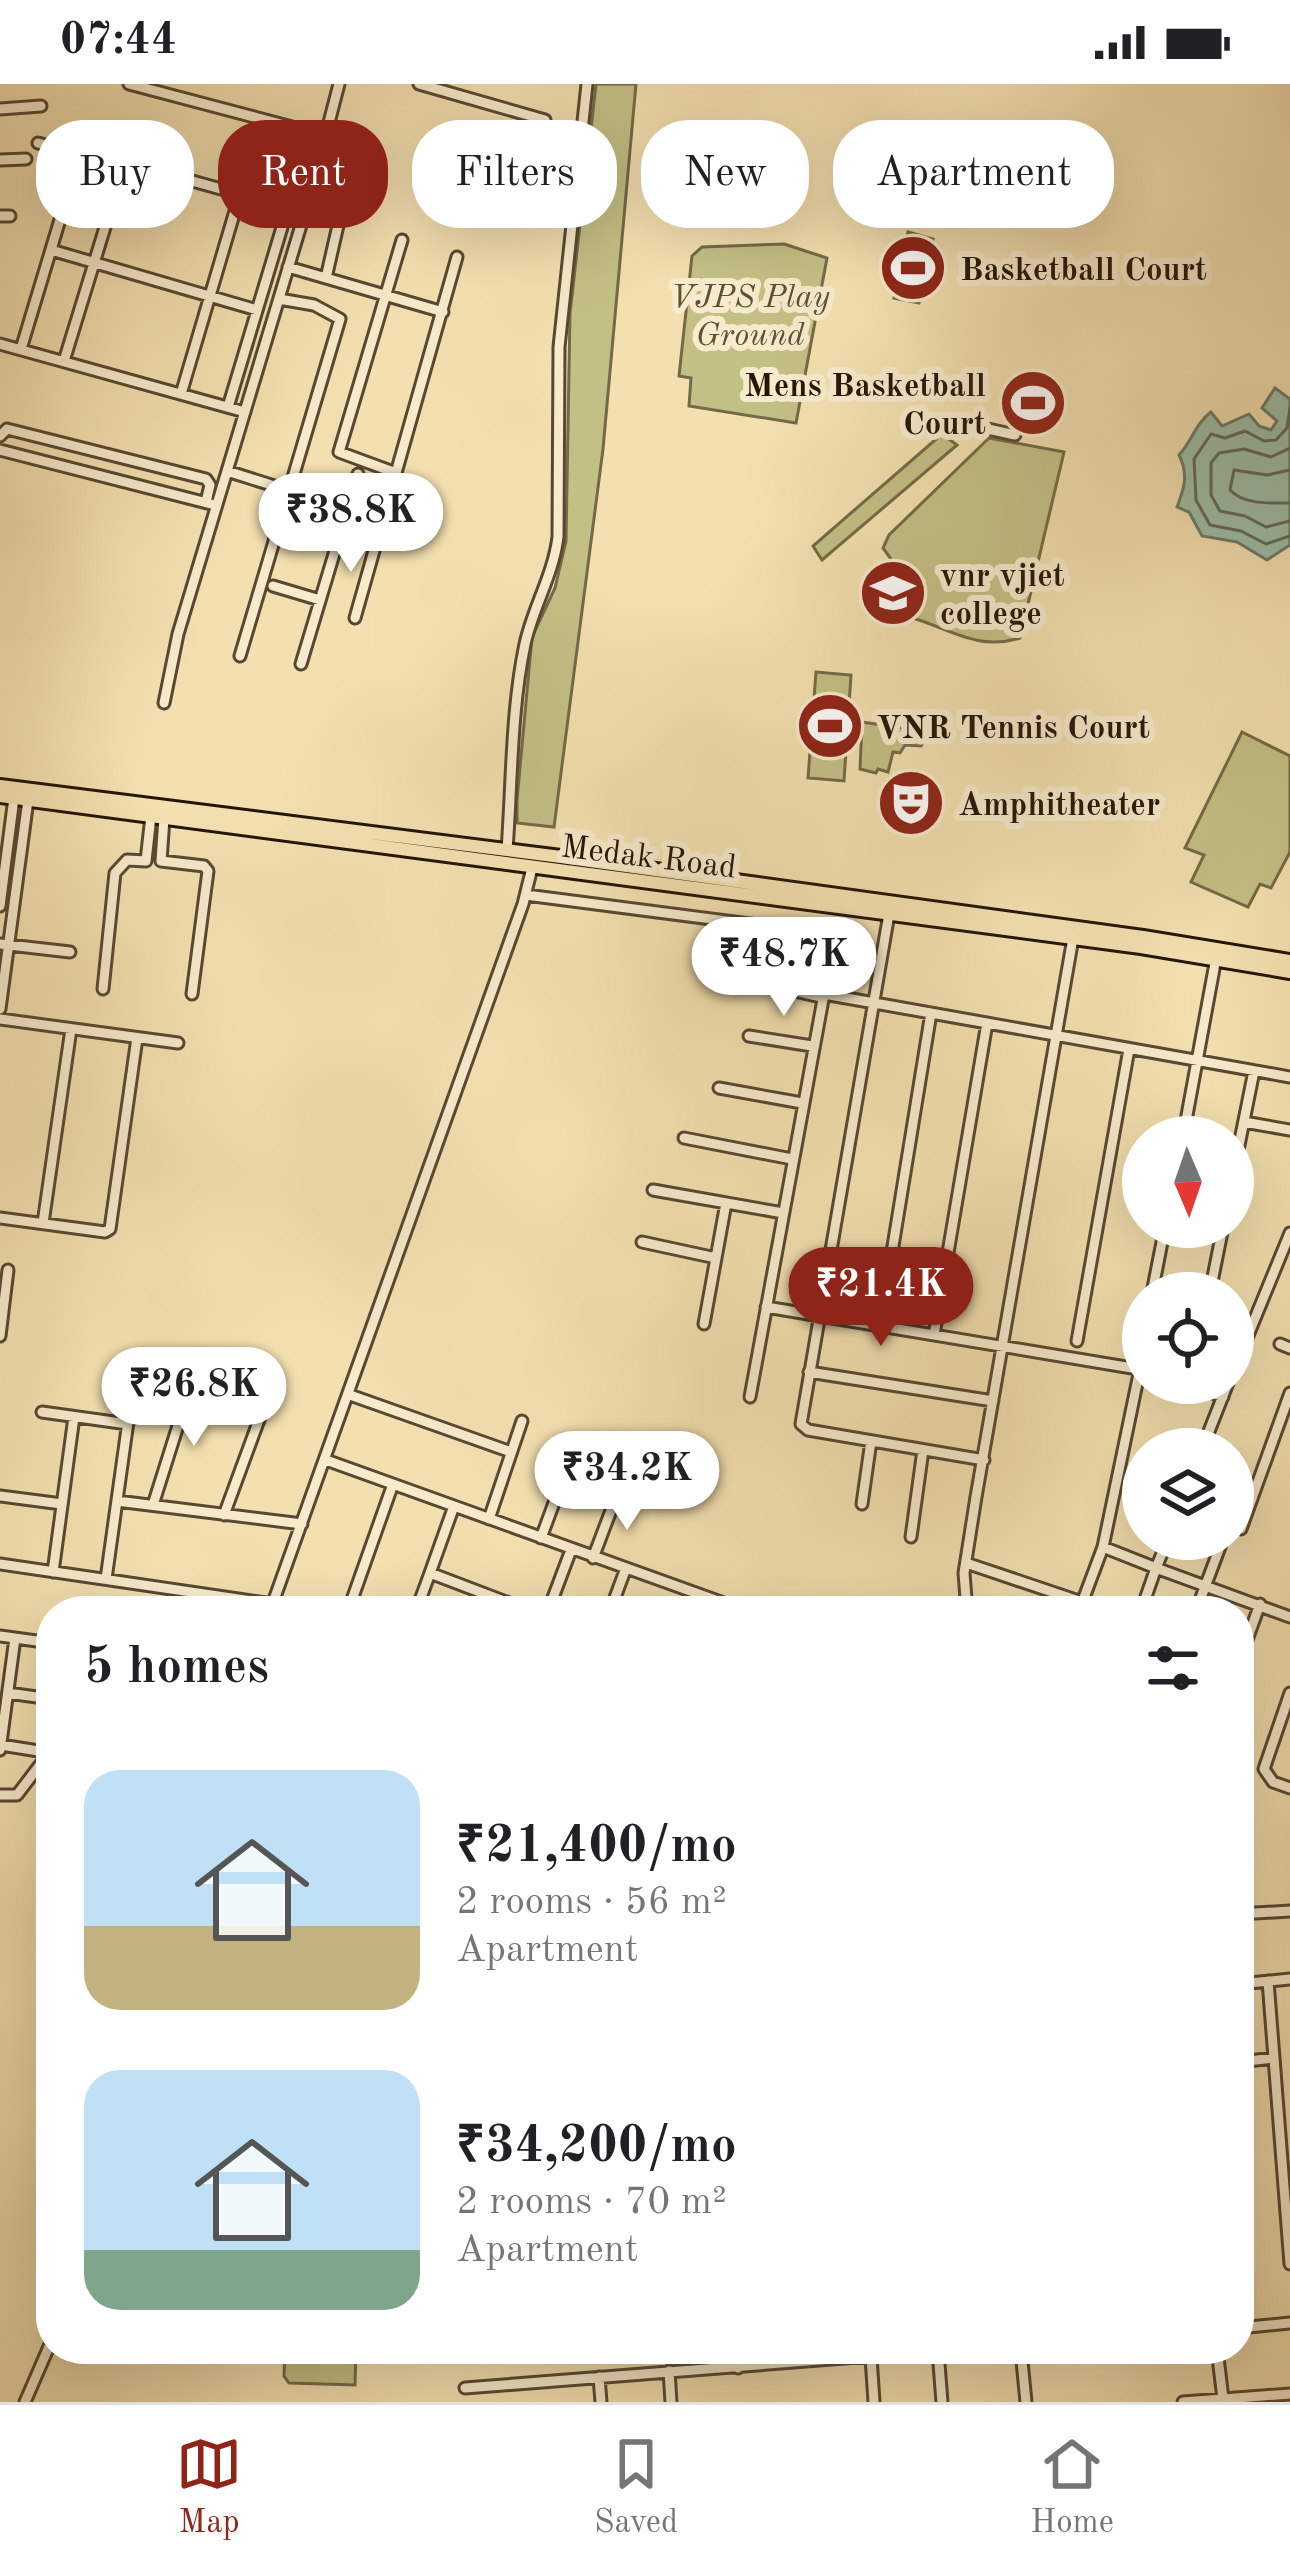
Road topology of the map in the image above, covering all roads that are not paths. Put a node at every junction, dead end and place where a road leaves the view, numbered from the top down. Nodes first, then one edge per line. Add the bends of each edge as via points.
1 (129, 84) edge
2 (339, 84) edge
3 (419, 84) edge
4 (587, 84) edge
5 (174, 90) edge
6 (41, 106) dead end
7 (0, 109) edge
8 (273, 120) edge
9 (330, 120) edge
10 (545, 120) dead end
11 (26, 159) dead end
12 (0, 160) edge
13 (57, 228) edge
14 (105, 228) edge
15 (230, 228) edge
16 (281, 228) edge
17 (300, 228) edge
18 (337, 228) edge
19 (402, 239) dead end
20 (51, 250) junction
21 (457, 257) dead end
22 (94, 262) junction
23 (289, 267) junction
24 (326, 278) junction
25 (385, 295) junction
26 (210, 296) junction
27 (279, 299) junction
28 (257, 310) junction
29 (442, 313) junction
30 (0, 344) edge
31 (22, 349) junction
32 (64, 361) junction
33 (181, 394) junction
34 (228, 407) junction
35 (245, 412) junction
36 (979, 427) dead end
37 (1015, 435) dead end
38 (0, 436) edge
39 (0, 450) edge
40 (100, 452) junction
41 (227, 471) junction
42 (396, 473) junction
43 (94, 474) junction
44 (358, 474) dead end
45 (290, 491) junction
46 (211, 504) junction
47 (347, 508) junction
48 (273, 586) dead end
49 (320, 601) junction
50 (355, 617) dead end
51 (240, 656) dead end
52 (301, 664) dead end
53 (164, 703) dead end
54 (0, 786) edge
55 (14, 798) edge
56 (158, 817) junction
57 (325, 833) junction
58 (507, 850) junction
59 (146, 861) junction
60 (161, 861) junction
61 (532, 868) junction
62 (526, 896) junction
63 (0, 906) edge
64 (889, 914) junction
65 (773, 927) dead end
66 (1073, 938) junction
67 (4, 944) edge
68 (70, 952) dead end
69 (1216, 958) junction
70 (1290, 961) edge
71 (1290, 972) edge
72 (773, 986) dead end
73 (104, 989) dead end
74 (192, 994) dead end
75 (821, 997) junction
76 (874, 1003) junction
77 (0, 1009) edge
78 (931, 1013) junction
79 (0, 1019) edge
80 (987, 1023) junction
81 (71, 1029) junction
82 (749, 1036) dead end
83 (1058, 1036) junction
84 (137, 1038) junction
85 (178, 1043) dead end
86 (812, 1046) junction
87 (1129, 1048) junction
88 (1197, 1061) junction
89 (1254, 1071) junction
90 (1290, 1078) edge
91 (718, 1088) dead end
92 (802, 1103) junction
93 (1187, 1116) edge
94 (1245, 1116) edge
95 (1254, 1124) edge
96 (1290, 1130) edge
97 (684, 1138) dead end
98 (792, 1159) junction
99 (653, 1190) dead end
100 (726, 1203) junction
101 (783, 1214) junction
102 (0, 1217) edge
103 (43, 1223) junction
104 (1290, 1233) edge
105 (642, 1242) dead end
106 (716, 1258) junction
107 (8, 1270) dead end
108 (766, 1307) junction
109 (819, 1316) junction
110 (1254, 1320) edge
111 (704, 1324) dead end
112 (880, 1326) junction
113 (934, 1335) junction
114 (0, 1336) edge
115 (1076, 1341) dead end
116 (1004, 1346) junction
117 (1122, 1366) edge
118 (809, 1372) junction
119 (193, 1378) dead end
120 (133, 1386) dead end
121 (270, 1390) dead end
122 (1290, 1393) edge
123 (350, 1395) junction
124 (750, 1397) dead end
125 (993, 1401) junction
126 (1133, 1404) edge
127 (42, 1412) dead end
128 (74, 1417) junction
129 (522, 1421) dead end
130 (128, 1424) junction
131 (871, 1441) junction
132 (922, 1450) junction
133 (512, 1452) junction
134 (326, 1460) junction
135 (984, 1460) junction
136 (568, 1465) dead end
137 (393, 1484) junction
138 (618, 1492) dead end
139 (1254, 1493) edge
140 (0, 1496) edge
141 (117, 1501) junction
142 (62, 1504) junction
143 (862, 1504) dead end
144 (153, 1505) junction
145 (454, 1506) junction
146 (224, 1515) junction
147 (489, 1519) junction
148 (302, 1524) junction
149 (911, 1537) dead end
150 (541, 1538) junction
151 (1103, 1547) junction
152 (571, 1550) junction
153 (593, 1558) junction
154 (1159, 1560) edge
155 (1215, 1560) edge
156 (966, 1563) junction
157 (0, 1564) edge
158 (626, 1568) junction
159 (1156, 1568) junction
160 (53, 1571) junction
161 (430, 1573) junction
162 (106, 1579) junction
163 (1206, 1585) junction
164 (206, 1594) joint
165 (216, 1596) edge
166 (275, 1596) edge
167 (353, 1596) edge
168 (422, 1596) edge
169 (491, 1596) edge
170 (554, 1596) edge
171 (616, 1596) edge
172 (704, 1596) edge
173 (967, 1596) edge
174 (1054, 1596) edge
175 (1085, 1596) edge
176 (1147, 1596) edge
177 (1202, 1596) edge
178 (1237, 1596) edge
179 (1254, 1602) edge
180 (1260, 1604) junction
181 (1290, 1617) edge
182 (1254, 1621) edge
183 (0, 1636) edge
184 (15, 1638) junction
185 (36, 1641) edge
186 (1290, 1693) edge
187 (8, 1694) junction
188 (36, 1698) edge
189 (1278, 1725) junction
190 (1290, 1730) edge
191 (0, 1748) edge
192 (36, 1752) edge
193 (36, 1771) edge
194 (1290, 1788) edge
195 (0, 1795) edge
196 (1290, 1911) edge
197 (1254, 1913) edge
198 (1290, 1979) edge
199 (1268, 1982) junction
200 (1254, 1983) edge
201 (1274, 2058) junction
202 (1254, 2060) edge
203 (1289, 2254) edge
204 (1290, 2264) edge
205 (1290, 2323) edge
206 (1254, 2327) edge
207 (41, 2364) edge
208 (738, 2364) edge
209 (782, 2364) edge
210 (872, 2364) edge
211 (939, 2364) edge
212 (1022, 2364) edge
213 (1219, 2364) edge
214 (738, 2368) junction
215 (669, 2372) junction
216 (598, 2377) junction
217 (465, 2388) dead end
218 (1290, 2394) edge
219 (1223, 2399) edge
220 (1247, 2400) edge
221 (25, 2402) edge
222 (601, 2402) edge
223 (671, 2402) edge
224 (874, 2402) edge
225 (942, 2402) edge
226 (1026, 2402) edge
227 (1184, 2402) edge

1 - 5 street
2 - 9 street
3 - 10 street
4 - 58 street via 559,346 558,537 522,660
5 - 8 street
6 - 7 street
11 - 12 street
13 - 20 street
14 - 22 street
15 - 26 street
16 - 28 street
17 - 23 street
18 - 24 street
19 - 25 street
20 - 22 street
20 - 31 street
21 - 29 street
22 - 26 street
22 - 32 street
23 - 24 street
23 - 27 street
24 - 25 street
25 - 29 street
25 - 42 street via 339,452
26 - 28 street
26 - 33 street
27 - 35 street
27 - 45 street via 340,319
28 - 34 street
29 - 42 street
30 - 31 street
31 - 32 street
32 - 33 street
33 - 34 street
34 - 35 street
35 - 41 street
36 - 37 street
38 - 40 street via 7,429
39 - 43 street
40 - 43 street
40 - 46 street via 206,479
41 - 45 street
41 - 46 street
42 - 50 street
43 - 46 street
44 - 47 street
45 - 47 street
45 - 51 street
46 - 53 street
47 - 49 street
48 - 49 street
49 - 52 street
54 - 57 main road, Medak Road
55 - 56 main road, Medak Road
55 - 63 street
55 - 67 street
56 - 57 main road, Medak Road
56 - 59 street
56 - 60 street
57 - 58 main road, Medak Road
57 - 61 main road, Medak Road
58 - 70 main road, Medak Road
59 - 60 street
59 - 73 street via 127,860 115,873
60 - 74 street via 208,871
61 - 62 street
61 - 64 main road, Medak Road
62 - 65 street
62 - 123 street
64 - 66 main road, Medak Road
64 - 76 street
66 - 69 main road, Medak Road
66 - 83 street
67 - 68 street
67 - 77 street
69 - 71 main road, Medak Road
69 - 88 street
72 - 75 street
75 - 76 street
75 - 86 street
76 - 78 street
76 - 109 street
78 - 80 street
78 - 112 street
79 - 81 street
80 - 83 street
80 - 113 street
81 - 84 street
81 - 103 street
82 - 86 street
83 - 87 street
83 - 116 street
84 - 85 street
84 - 103 street via 110,1229
86 - 92 street
87 - 88 street
87 - 115 street
88 - 89 street
88 - 93 street
89 - 90 street
89 - 94 street
91 - 92 street
92 - 98 street
95 - 96 street
97 - 98 street
98 - 101 street
99 - 100 street
100 - 101 street
100 - 106 street
101 - 108 street
102 - 103 street
104 - 110 street
105 - 106 street
106 - 111 street
107 - 114 street
108 - 109 street
108 - 124 street
109 - 112 street
109 - 118 street
112 - 113 street
113 - 116 street
116 - 117 street
116 - 125 street
118 - 125 street
118 - 131 street via 803,1428
119 - 144 street
120 - 130 street
121 - 146 street
122 - 139 street
123 - 133 street
123 - 134 street
125 - 135 street
126 - 151 street
127 - 128 street
128 - 130 street
128 - 142 street
129 - 133 street
130 - 141 street
131 - 132 street
131 - 143 street
132 - 135 street
132 - 149 street
133 - 147 street
134 - 137 street
134 - 148 street
135 - 156 street
136 - 150 street
137 - 145 street
137 - 167 street
138 - 153 street
140 - 142 street
141 - 144 street
141 - 162 street
142 - 160 street
144 - 146 street
145 - 147 street
145 - 161 street
146 - 148 street
147 - 150 street
148 - 166 street
150 - 152 street
151 - 159 street
151 - 175 street
152 - 153 street
152 - 170 street
153 - 158 street
154 - 159 street
155 - 163 street
156 - 173 street
156 - 174 street
157 - 160 street
158 - 171 street
158 - 172 street
159 - 163 street
159 - 176 street
160 - 162 street
161 - 168 street
161 - 169 street
162 - 164 street
163 - 177 street
163 - 178 street
164 - 165 street
179 - 180 street
180 - 181 street
180 - 182 street
183 - 184 street
184 - 185 street
184 - 187 street
186 - 189 street
187 - 188 street
187 - 191 street
189 - 190 street
189 - 194 street via 1264,1769
191 - 192 street
193 - 195 street via 17,1795
196 - 197 street
198 - 199 street
199 - 200 street
199 - 201 street
201 - 202 street
201 - 203 street
203 - 204 street
205 - 206 street
207 - 221 street
208 - 214 street
209 - 214 street
210 - 224 street
211 - 225 street
212 - 226 street
213 - 219 street
214 - 215 street
215 - 216 street
215 - 223 street
216 - 217 street
216 - 222 street
218 - 220 street
219 - 220 street
219 - 227 street

